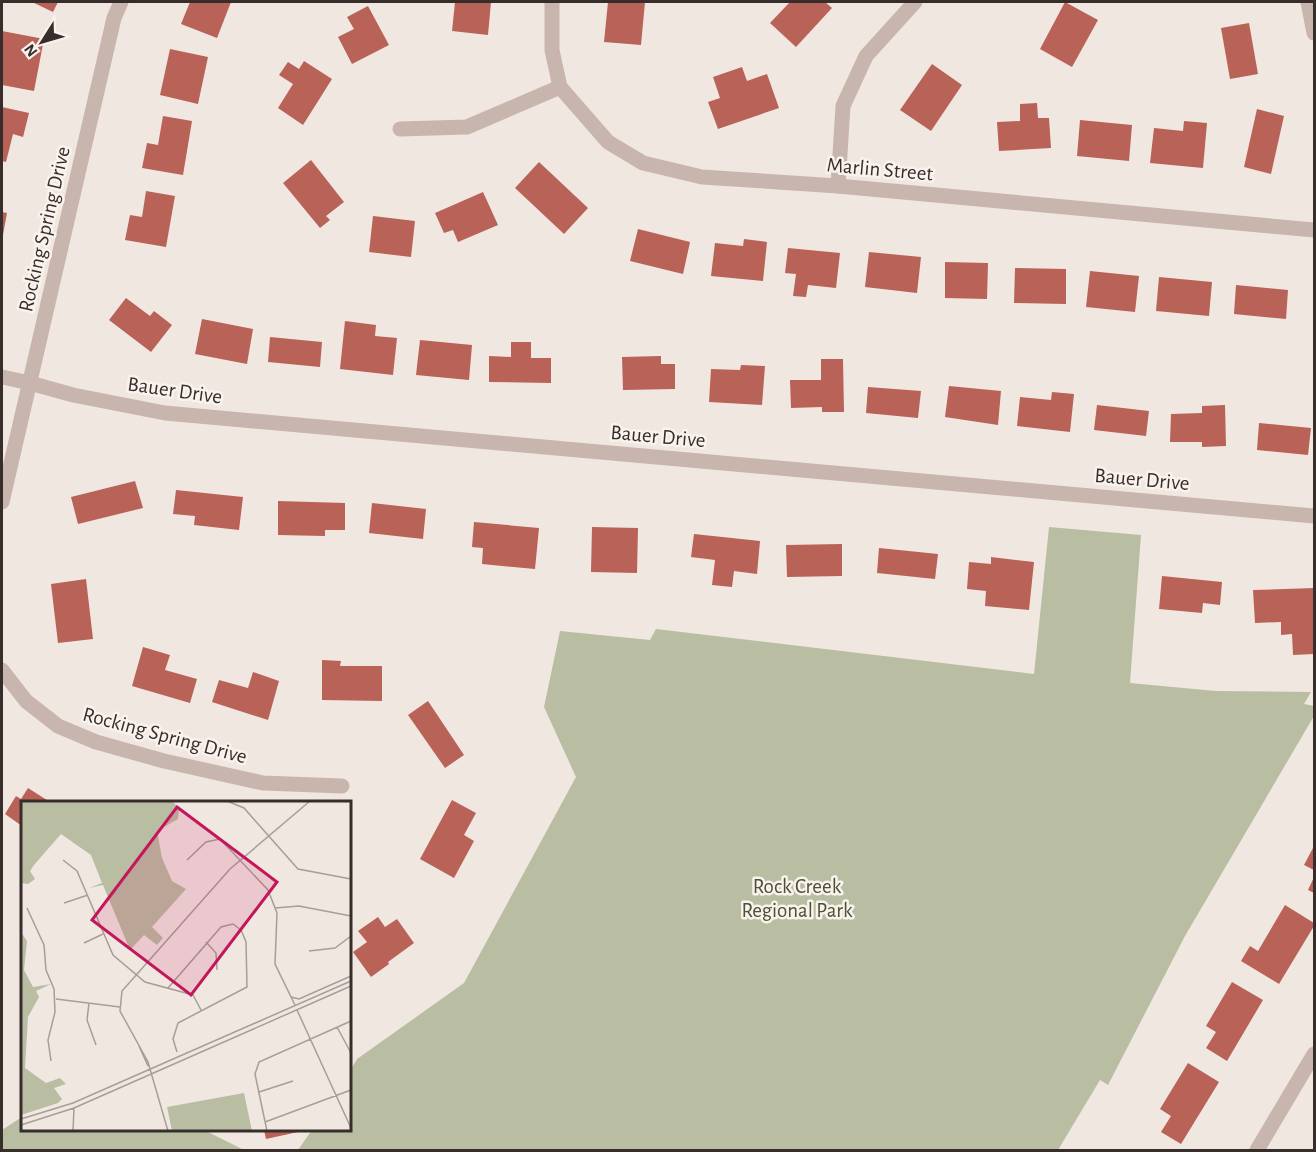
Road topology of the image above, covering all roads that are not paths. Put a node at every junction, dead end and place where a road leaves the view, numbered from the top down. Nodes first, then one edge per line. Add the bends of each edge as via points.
1 (121, 2) edge
2 (552, 2) edge
3 (915, 2) edge
4 (1308, 2) edge
5 (1314, 33) edge
6 (560, 87) junction
7 (400, 129) dead end
8 (838, 186) junction
9 (1314, 230) edge
10 (2, 377) edge
11 (30, 383) junction
12 (2, 502) edge
13 (1314, 516) edge
14 (2, 670) edge
15 (342, 786) dead end
16 (1314, 1054) edge
17 (1257, 1150) edge

1 - 11 street, Rocking Spring Drive via 114,18
2 - 6 street, Marlin Street via 552,50
3 - 8 street via 866,56 843,106
4 - 5 street
6 - 7 street via 467,127
6 - 8 street, Marlin Street via 608,142 643,163 702,177
8 - 9 street, Marlin Street
10 - 11 street, Bauer Drive
11 - 12 street, Rocking Spring Drive
11 - 13 street, Bauer Drive via 165,413
14 - 15 street, Rocking Spring Drive via 26,701 58,726 96,742 263,783
16 - 17 street

